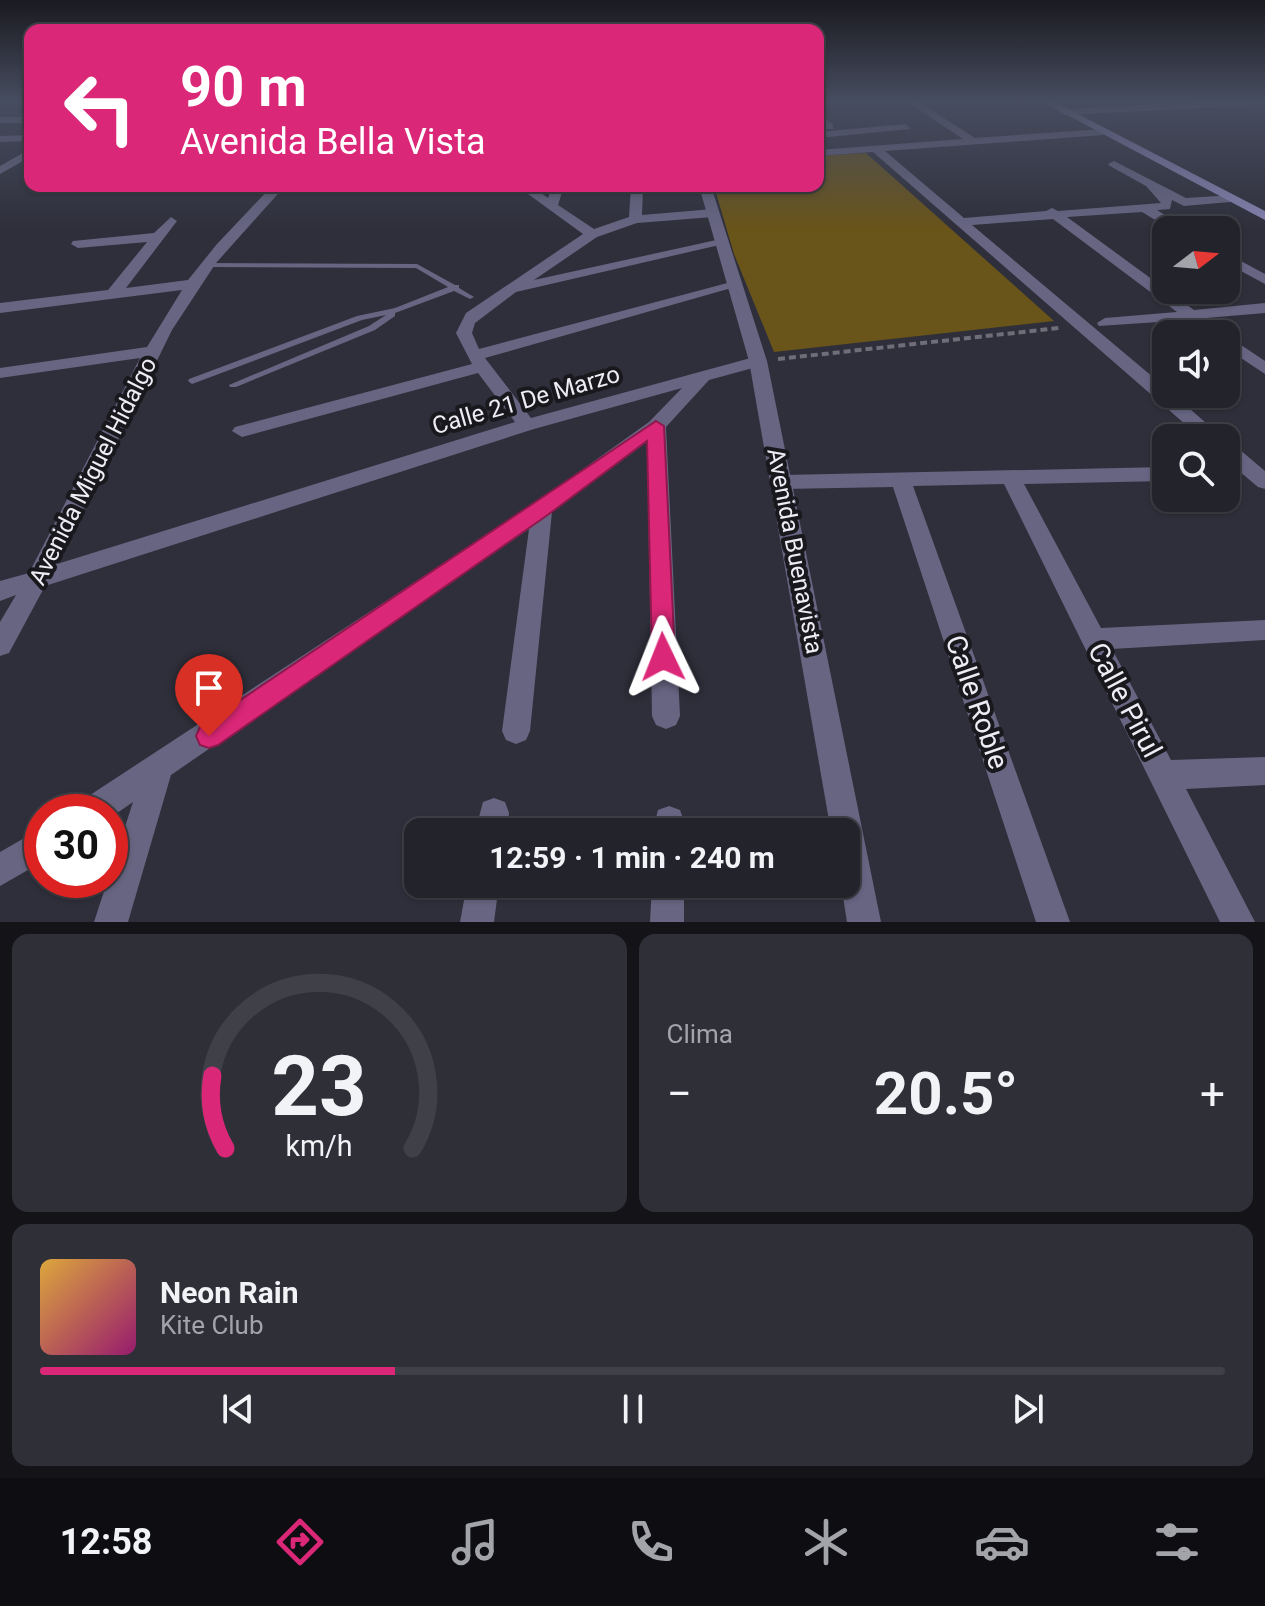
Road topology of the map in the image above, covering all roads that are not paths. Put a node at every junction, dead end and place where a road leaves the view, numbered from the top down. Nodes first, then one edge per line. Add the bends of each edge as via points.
1 (923, 144) edge
2 (1126, 144) edge
3 (875, 148) junction
4 (824, 152) edge
5 (24, 155) edge
6 (3, 164) edge
7 (24, 164) edge
8 (1114, 164) dead end
9 (1151, 187) junction
10 (274, 192) edge
11 (531, 192) edge
12 (556, 192) edge
13 (637, 192) edge
14 (707, 192) edge
15 (1230, 198) junction
16 (551, 206) junction
17 (1143, 207) junction
18 (1052, 212) junction
19 (713, 213) junction
20 (1158, 216) edge
21 (1265, 216) edge
22 (635, 219) junction
23 (171, 221) dead end
24 (958, 222) junction
25 (592, 234) junction
26 (158, 237) junction
27 (721, 243) junction
28 (78, 244) dead end
29 (209, 265) junction
30 (1240, 265) edge
31 (1265, 280) edge
32 (192, 284) junction
33 (735, 285) junction
34 (456, 287) junction
35 (513, 289) junction
36 (113, 294) junction
37 (470, 297) dead end
38 (0, 308) edge
39 (1265, 308) edge
40 (397, 310) junction
41 (1189, 313) junction
42 (1198, 320) edge
43 (1105, 323) dead end
44 (1240, 350) edge
45 (153, 351) junction
46 (480, 361) junction
47 (758, 361) junction
48 (1265, 369) edge
49 (0, 373) edge
50 (703, 376) junction
51 (192, 381) dead end
52 (233, 385) dead end
53 (1197, 424) edge
54 (527, 425) junction
55 (656, 426) junction
56 (242, 431) dead end
57 (1240, 461) edge
58 (1240, 472) edge
59 (1152, 474) edge
60 (1260, 477) edge
61 (1011, 478) junction
62 (901, 481) junction
63 (783, 482) junction
64 (542, 509) junction
65 (42, 577) junction
66 (0, 591) edge
67 (1265, 630) edge
68 (1092, 639) junction
69 (0, 645) edge
70 (666, 716) dead end
71 (516, 731) dead end
72 (158, 771) junction
73 (1265, 771) edge
74 (1165, 775) junction
75 (121, 794) edge
76 (24, 855) edge
77 (0, 870) edge
78 (481, 898) edge
79 (668, 898) edge
80 (111, 922) edge
81 (477, 922) edge
82 (667, 922) edge
83 (864, 922) edge
84 (1053, 922) edge
85 (1238, 922) edge

1 - 3 street
2 - 15 main road
3 - 4 street
3 - 24 street
5 - 6 street
6 - 7 street
8 - 9 street
9 - 15 street via 1184,202
9 - 17 street via 1167,205
10 - 29 street, Avenida Miguel Hidalgo
11 - 16 street
12 - 16 street
13 - 22 street
14 - 19 street, Avenida Buenavista
15 - 21 main road
16 - 25 street
17 - 18 street
17 - 20 street
18 - 24 street
18 - 41 street
19 - 22 street
19 - 27 street, Avenida Buenavista
22 - 25 street
23 - 26 street
24 - 53 street
25 - 35 street
26 - 28 street
26 - 36 street
27 - 33 street, Avenida Buenavista
27 - 35 street
29 - 32 street, Avenida Miguel Hidalgo
29 - 34 lane via 417,266
30 - 31 street
32 - 36 street
32 - 45 street, Avenida Miguel Hidalgo
33 - 46 street
33 - 47 street, Avenida Buenavista
34 - 37 lane
34 - 40 lane
35 - 46 street via 465,324 465,335
36 - 38 street
39 - 41 street
40 - 51 lane via 360,318
40 - 52 lane via 372,328
41 - 42 street
41 - 43 street
44 - 48 street
45 - 49 street
45 - 65 street, Avenida Miguel Hidalgo via 105,436
46 - 54 street
46 - 56 street
47 - 50 street, Calle 21 De Marzo
47 - 63 street, Avenida Buenavista
50 - 54 street, Calle 21 De Marzo
50 - 55 street
54 - 65 street, Calle 21 De Marzo
55 - 64 street
55 - 70 street
57 - 60 street
58 - 60 street
59 - 61 street
61 - 62 street
61 - 68 street, Calle Pirul
62 - 63 street
62 - 84 street, Calle Roble
63 - 83 street, Avenida Buenavista
64 - 71 street
64 - 72 street
65 - 66 street, Calle 21 De Marzo
65 - 69 street, Avenida Miguel Hidalgo
67 - 68 street
68 - 74 street, Calle Pirul
72 - 75 street
72 - 80 street
73 - 74 street
74 - 85 street, Calle Pirul
76 - 77 street
78 - 81 street
79 - 82 street

